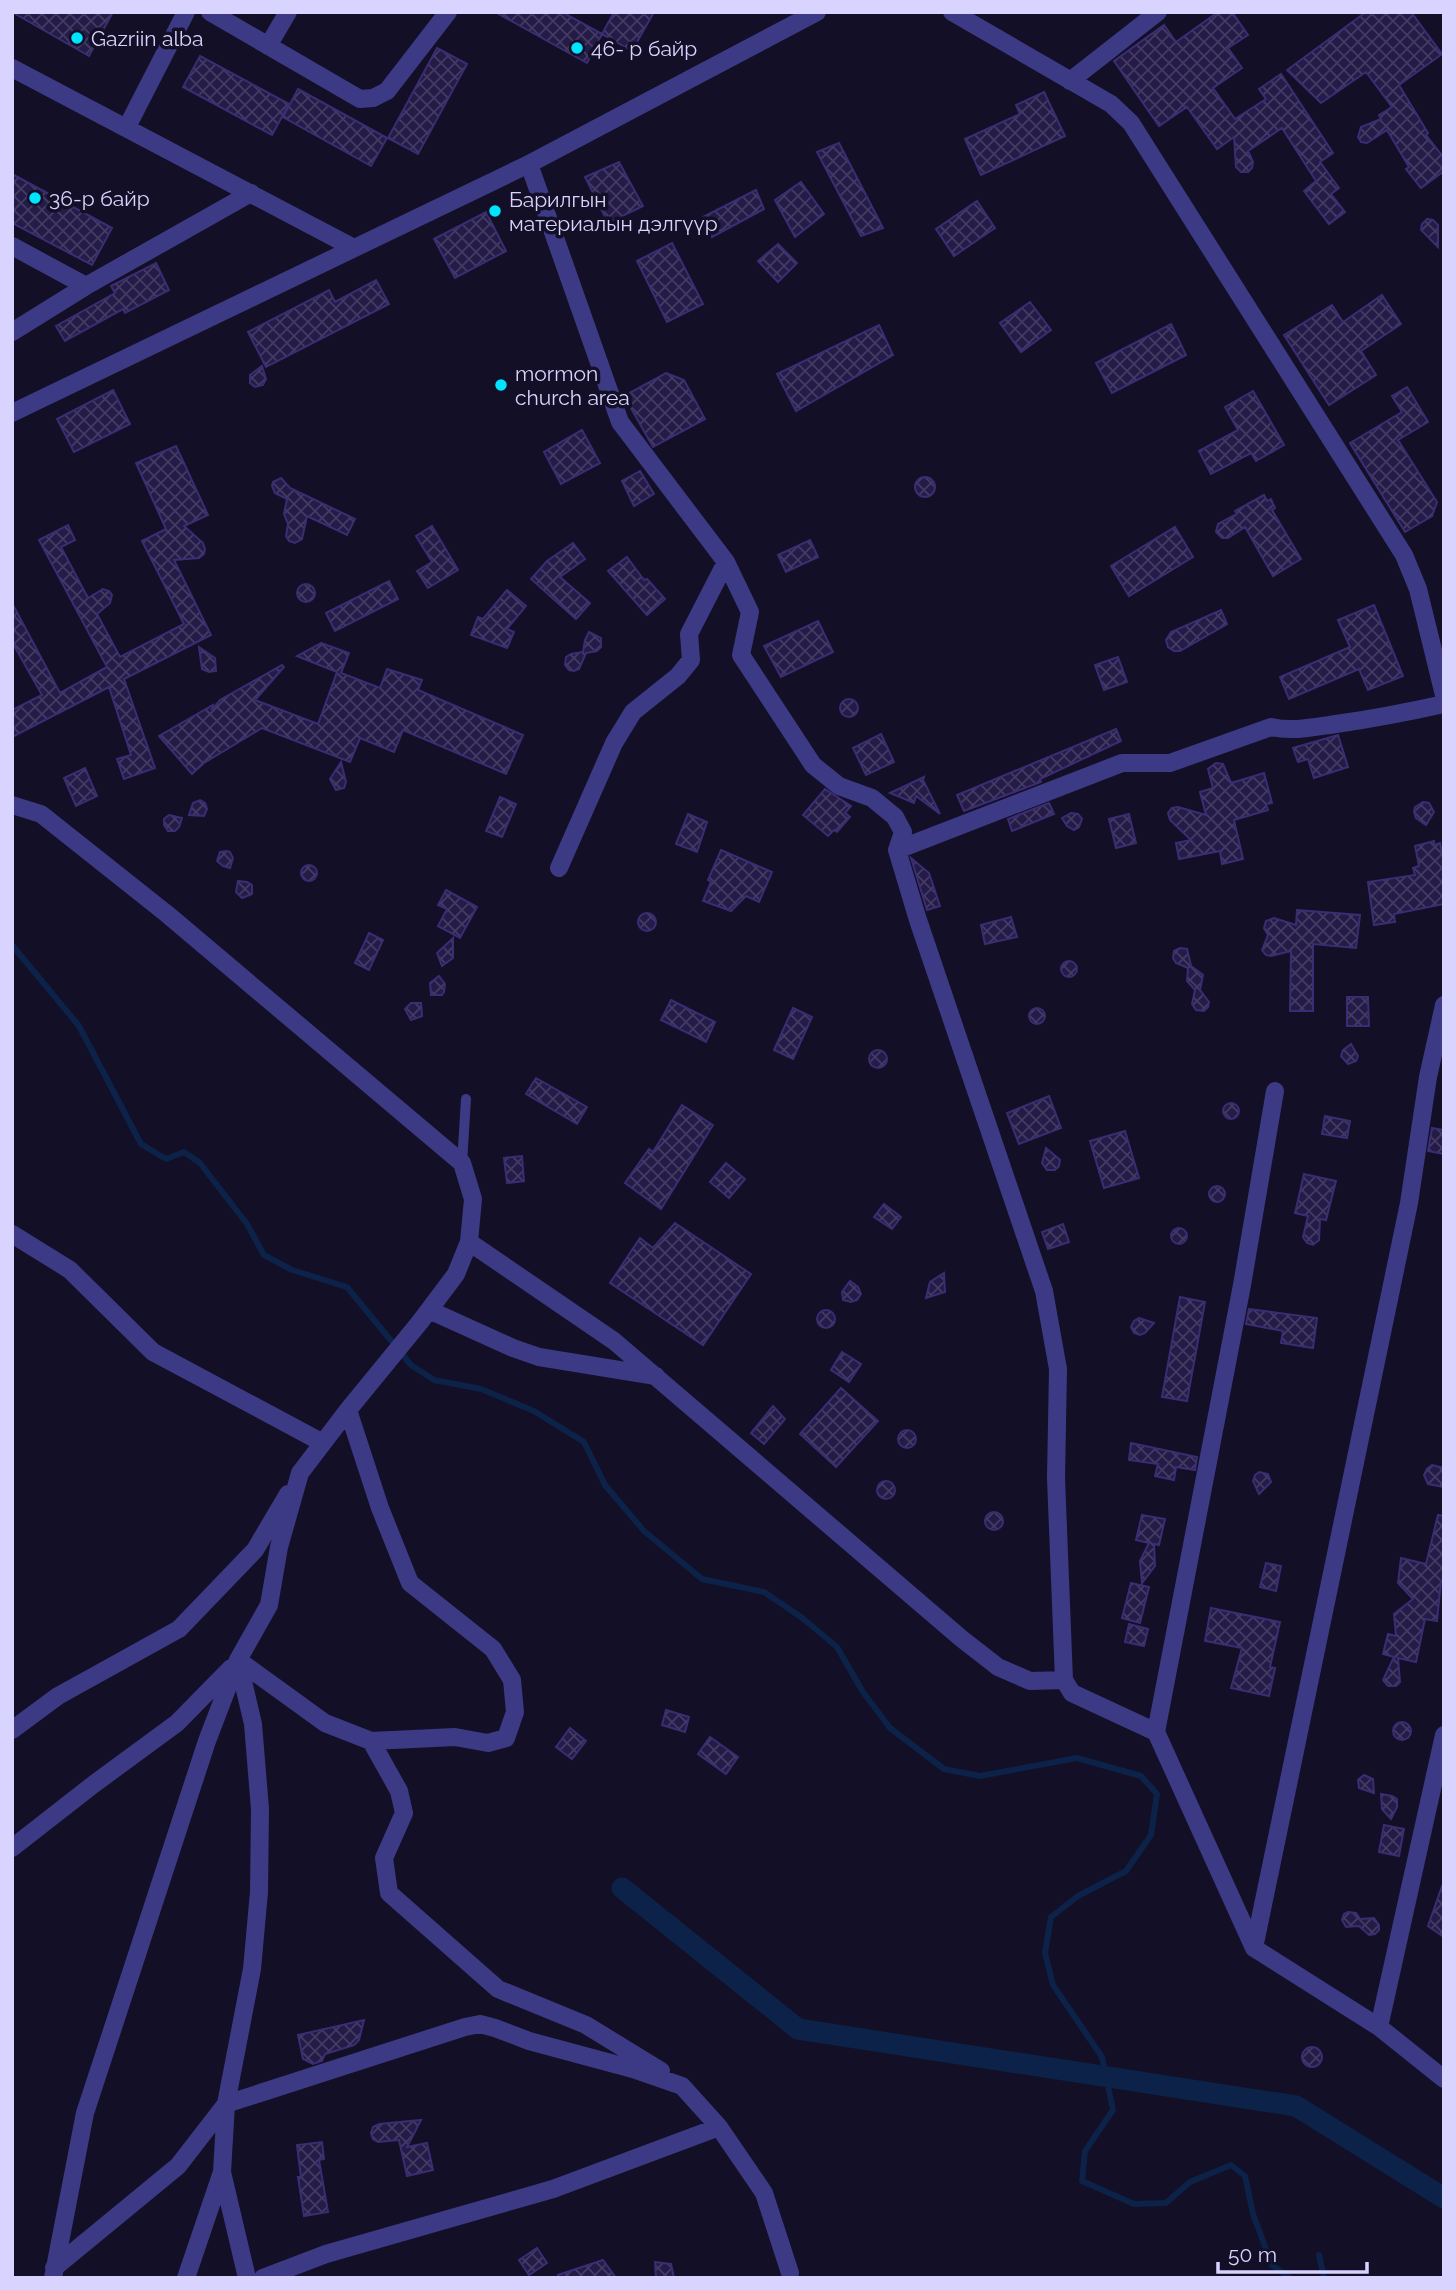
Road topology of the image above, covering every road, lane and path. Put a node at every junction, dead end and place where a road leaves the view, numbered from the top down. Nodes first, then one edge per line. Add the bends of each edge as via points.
1 (186, 12) edge
2 (210, 12) edge
3 (288, 12) edge
4 (449, 12) edge
5 (817, 12) edge
6 (953, 12) edge
7 (1158, 12) edge
8 (268, 46) junction
9 (12, 68) edge
10 (1070, 80) junction
11 (127, 127) junction
12 (529, 164) junction
13 (251, 193) junction
14 (12, 246) edge
15 (352, 247) junction
16 (86, 286) junction
17 (12, 332) edge
18 (12, 413) edge
19 (726, 562) junction
20 (1444, 695) edge
21 (1444, 704) edge
22 (12, 804) edge
23 (897, 850) junction
24 (559, 868) dead end
25 (1444, 1004) edge
26 (1275, 1091) dead end
27 (466, 1099) dead end
28 (462, 1163) junction
29 (12, 1234) edge
30 (468, 1242) junction
31 (425, 1316) junction
32 (656, 1376) junction
33 (348, 1410) junction
34 (323, 1443) junction
35 (300, 1473) junction
36 (238, 1660) junction
37 (1064, 1680) junction
38 (12, 1730) edge
39 (1156, 1732) junction
40 (1444, 1735) edge
41 (371, 1741) junction
42 (12, 1848) edge
43 (1254, 1948) junction
44 (1379, 2027) junction
45 (1444, 2079) edge
46 (682, 2086) junction
47 (226, 2104) junction
48 (719, 2127) junction
49 (222, 2172) junction
50 (52, 2274) edge
51 (792, 2276) edge
52 (186, 2278) edge
53 (247, 2278) edge
54 (263, 2278) edge

1 - 11 street
2 - 8 street
3 - 8 street
4 - 8 street via 387,91 373,98 360,99
5 - 12 street
6 - 10 street
7 - 10 street
9 - 11 street
10 - 20 street via 1111,103 1131,123 1404,555 1418,589
11 - 13 street
12 - 15 street
12 - 19 street via 620,422
13 - 15 street
13 - 16 street
14 - 16 street
15 - 18 street
16 - 17 street
19 - 23 street via 750,612 741,655 813,765 838,786 872,798 895,817 903,832
19 - 24 street via 689,634 691,660 633,712 614,743
21 - 23 street via 1299,729 1271,727 1170,763 1122,763
22 - 28 street via 41,814 167,914
23 - 37 street via 1044,1291 1058,1369 1056,1478
25 - 43 street via 1425,1090 1409,1203
26 - 39 street
27 - 28 lane
28 - 30 street via 473,1199
29 - 34 street via 70,1270 153,1352
30 - 31 street via 456,1274
30 - 32 street via 614,1340
31 - 32 street via 539,1357
31 - 33 street
32 - 37 street via 998,1667 1030,1681
33 - 34 street
33 - 41 street via 410,1583 493,1649 512,1679 515,1712 506,1738 488,1743 455,1737
34 - 35 street
35 - 36 street via 279,1547 269,1605
35 - 38 street via 255,1550 180,1629 58,1696
36 - 41 street via 325,1723
36 - 42 street via 177,1723
36 - 47 street via 253,1724 260,1809 259,1892 252,1969
36 - 50 street via 206,1741 85,2113
37 - 39 street via 1072,1693
39 - 43 street
40 - 44 street
41 - 46 street via 399,1791 404,1813 384,1858 389,1893 498,1989 586,2025
43 - 44 street
44 - 45 street
46 - 47 street via 480,2024
46 - 48 street
47 - 49 street
47 - 50 street via 178,2166
48 - 51 street via 764,2193
48 - 54 street via 553,2189 326,2254
49 - 52 street
49 - 53 street

